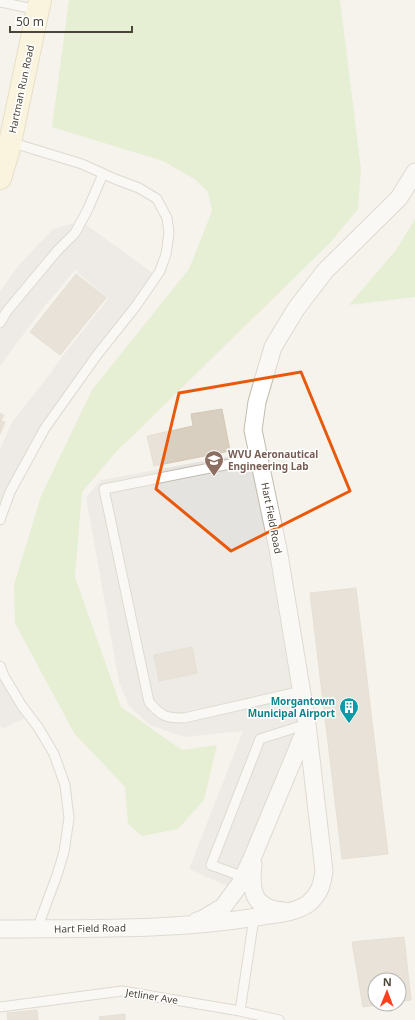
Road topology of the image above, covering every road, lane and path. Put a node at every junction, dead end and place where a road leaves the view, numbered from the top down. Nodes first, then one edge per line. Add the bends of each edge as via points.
1 (4, 2) edge
2 (39, 5) edge
3 (10, 142) junction
4 (415, 172) edge
5 (103, 174) junction
6 (0, 178) edge
7 (0, 323) edge
8 (260, 458) junction
9 (0, 520) edge
10 (0, 666) edge
11 (302, 692) junction
12 (308, 724) junction
13 (254, 856) junction
14 (244, 877) junction
15 (290, 912) junction
16 (254, 918) junction
17 (179, 926) junction
18 (0, 929) edge
19 (37, 929) junction
20 (0, 1006) edge
21 (240, 1011) junction
22 (279, 1020) edge

1 - 2 lane
2 - 3 main road, Hartman Run Road
3 - 5 lane via 82,164
3 - 6 main road, Hartman Run Road
4 - 8 street, Hart Field Road via 399,198 325,271 296,309 273,347 257,402 253,430
5 - 7 lane via 75,233 7,311
5 - 9 lane via 157,199 167,218 169,233 166,254 160,271 136,306 97,355 46,428 10,492
8 - 11 street, Hart Field Road
8 - 11 lane via 104,489 150,702 159,714 184,718
10 - 19 lane via 22,706 54,754 65,785 69,818 64,852
11 - 12 street, Hart Field Road
12 - 13 street
12 - 14 lane via 260,739 211,865
12 - 15 street, Hart Field Road via 324,871 322,887 313,898
13 - 14 street
13 - 15 street via 251,877 256,899 270,908
14 - 17 street via 223,907 204,919
15 - 16 street, Hart Field Road
16 - 17 street, Hart Field Road
16 - 21 lane
17 - 19 street, Hart Field Road
18 - 19 street, Hart Field Road
20 - 21 lane, Jetliner Ave via 122,991
21 - 22 lane, Jetliner Ave

